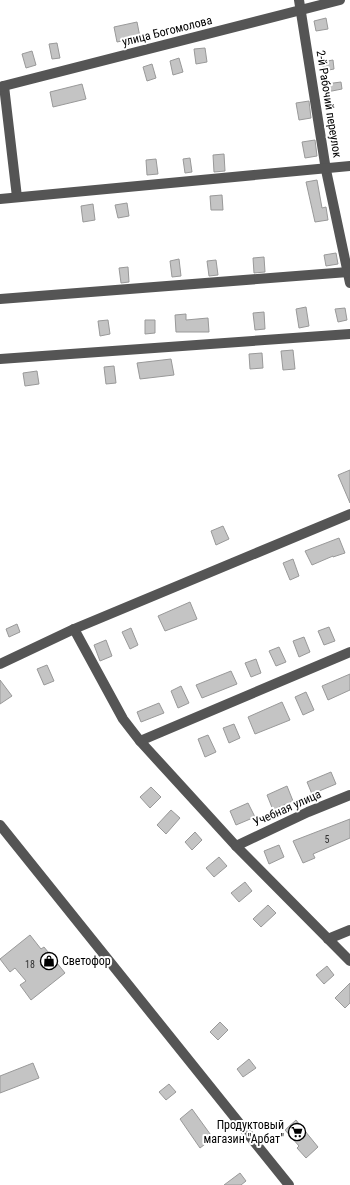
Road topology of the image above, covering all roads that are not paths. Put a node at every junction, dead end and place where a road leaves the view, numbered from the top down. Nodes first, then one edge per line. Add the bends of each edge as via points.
1 (340, 0) edge
2 (300, 5) edge
3 (2, 87) edge
4 (350, 166) edge
5 (326, 170) junction
6 (17, 197) junction
7 (0, 199) edge
8 (348, 272) junction
9 (350, 283) edge
10 (0, 298) edge
11 (350, 334) edge
12 (0, 359) edge
13 (350, 514) edge
14 (74, 629) junction
15 (350, 652) edge
16 (0, 664) edge
17 (140, 741) junction
18 (350, 795) edge
19 (0, 825) edge
20 (236, 846) junction
21 (350, 930) edge
22 (328, 939) junction
23 (350, 961) edge
24 (289, 1185) edge

1 - 2 street, улица Богомолова
2 - 3 street, улица Богомолова
2 - 5 street, 2-й Рабочий переулок
3 - 6 street
4 - 5 street
5 - 6 street
5 - 8 street, 2-й Рабочий переулок
6 - 7 street
8 - 9 street, 2-й Рабочий переулок
8 - 10 street
11 - 12 street
13 - 14 street
14 - 16 street
14 - 17 street via 123,719
15 - 17 street
17 - 20 street
18 - 20 street, Учебная улица
19 - 24 street
20 - 22 street
21 - 22 street
22 - 23 street

